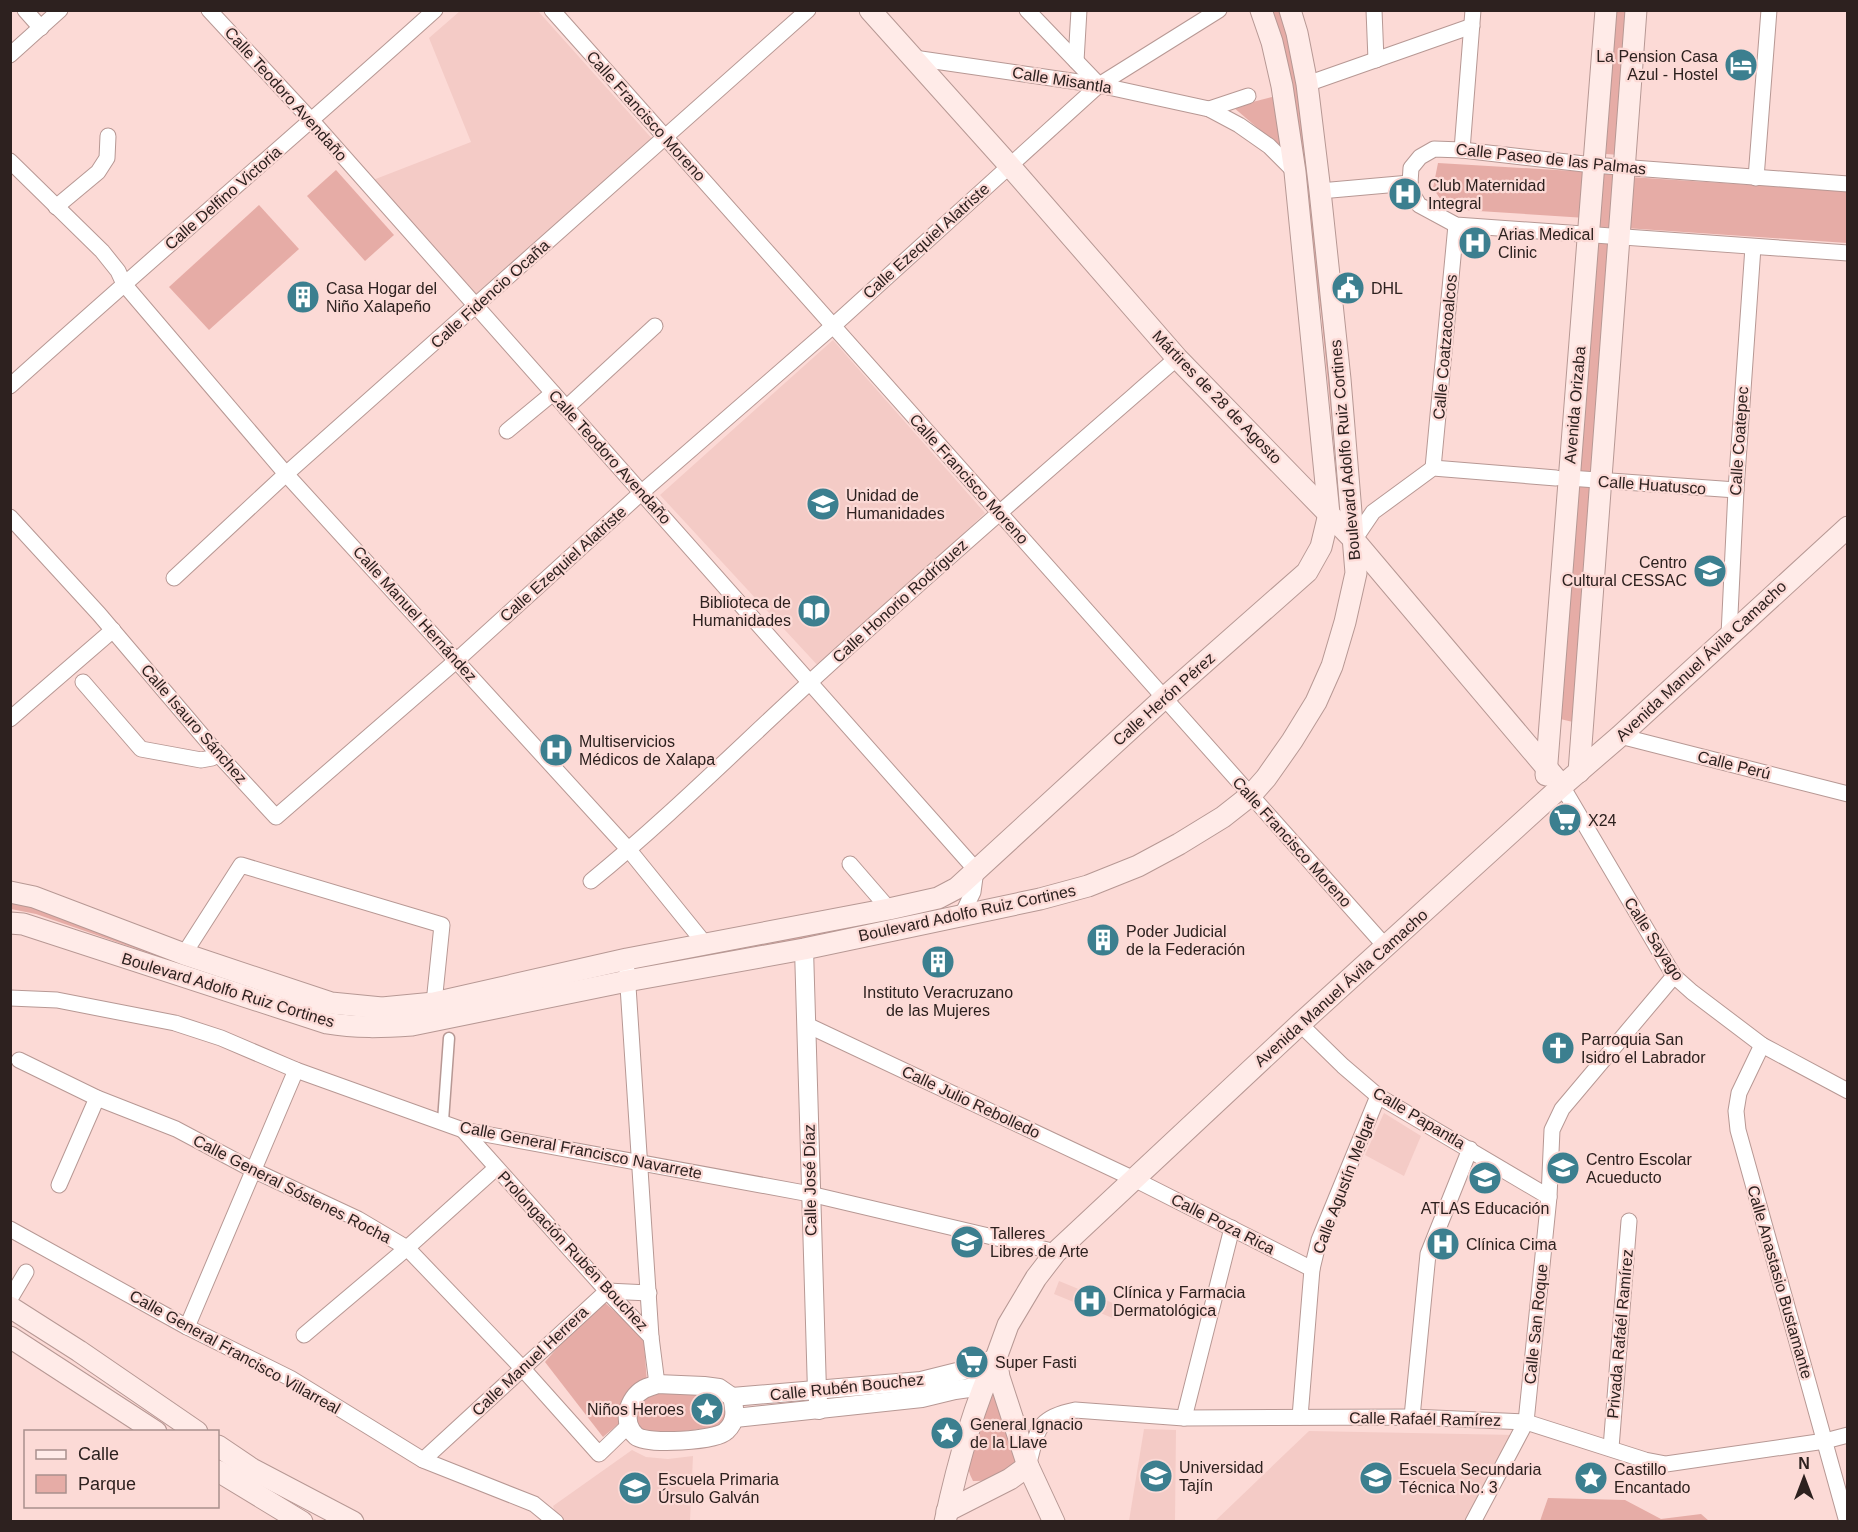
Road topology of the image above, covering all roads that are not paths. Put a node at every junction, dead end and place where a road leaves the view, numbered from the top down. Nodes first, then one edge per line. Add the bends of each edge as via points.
1 (25, 10) edge
2 (60, 10) edge
3 (209, 10) edge
4 (435, 10) edge
5 (552, 10) edge
6 (808, 10) edge
7 (870, 10) edge
8 (1027, 10) edge
9 (1079, 10) edge
10 (1220, 10) edge
11 (1261, 10) edge
12 (1290, 10) edge
13 (1374, 10) edge
14 (1606, 10) edge
15 (1636, 10) edge
16 (1769, 10) edge
17 (1473, 18) edge
18 (41, 28) junction
19 (10, 55) edge
20 (914, 58) junction
21 (1376, 60) junction
22 (1076, 61) junction
23 (1307, 84) junction
24 (1099, 85) junction
25 (1248, 96) dead end
26 (1209, 109) junction
27 (312, 121) junction
28 (108, 136) dead end
29 (665, 137) junction
30 (1462, 150) junction
31 (10, 161) edge
32 (1009, 165) junction
33 (1593, 165) junction
34 (1623, 167) junction
35 (1295, 172) junction
36 (10, 173) edge
37 (1756, 178) junction
38 (1410, 183) junction
39 (1848, 184) edge
40 (1320, 190) junction
41 (56, 207) junction
42 (1456, 225) junction
43 (1589, 234) junction
44 (1619, 236) junction
45 (1753, 247) junction
46 (1848, 254) edge
47 (124, 284) junction
48 (476, 307) junction
49 (655, 326) dead end
50 (833, 326) junction
51 (1177, 358) junction
52 (10, 386) edge
53 (554, 393) junction
54 (566, 408) junction
55 (507, 431) dead end
56 (1433, 468) junction
57 (286, 474) junction
58 (1562, 478) junction
59 (1602, 482) junction
60 (1736, 490) junction
61 (642, 492) junction
62 (10, 505) edge
63 (999, 512) junction
64 (1329, 514) junction
65 (10, 518) edge
66 (1848, 527) edge
67 (1354, 540) junction
68 (174, 578) dead end
69 (113, 630) junction
70 (1729, 635) junction
71 (457, 660) junction
72 (83, 682) dead end
73 (810, 682) junction
74 (1163, 699) junction
75 (10, 719) edge
76 (1550, 722) junction
77 (1581, 728) junction
78 (1620, 736) junction
79 (218, 753) junction
80 (1546, 768) junction
81 (1579, 772) junction
82 (1554, 793) junction
83 (1848, 794) edge
84 (1251, 795) junction
85 (276, 817) joint
86 (629, 850) junction
87 (850, 864) dead end
88 (976, 870) junction
89 (591, 881) dead end
90 (10, 892) edge
91 (889, 909) junction
92 (962, 915) junction
93 (10, 923) edge
94 (706, 945) junction
95 (1386, 947) junction
96 (804, 949) junction
97 (184, 954) junction
98 (627, 959) junction
99 (215, 964) junction
100 (1674, 976) junction
101 (627, 981) junction
102 (208, 984) junction
103 (10, 998) edge
104 (434, 1003) junction
105 (1300, 1024) junction
106 (807, 1026) junction
107 (448, 1038) dead end
108 (1762, 1045) junction
109 (19, 1060) dead end
110 (296, 1070) junction
111 (1848, 1091) edge
112 (1378, 1096) junction
113 (97, 1098) junction
114 (443, 1121) junction
115 (464, 1130) junction
116 (1470, 1149) junction
117 (638, 1162) junction
118 (496, 1168) junction
119 (253, 1170) junction
120 (1134, 1179) junction
121 (59, 1185) dead end
122 (810, 1194) junction
123 (1548, 1197) junction
124 (1629, 1221) dead end
125 (1232, 1228) junction
126 (10, 1229) edge
127 (406, 1248) junction
128 (1056, 1252) junction
129 (1312, 1269) junction
130 (26, 1272) dead end
131 (608, 1291) junction
132 (649, 1293) junction
133 (10, 1299) edge
134 (10, 1307) edge
135 (187, 1327) junction
136 (304, 1335) dead end
137 (10, 1337) edge
138 (651, 1337) junction
139 (79, 1351) junction
140 (996, 1358) junction
141 (523, 1369) junction
142 (65, 1373) junction
143 (657, 1384) junction
144 (983, 1386) junction
145 (817, 1391) junction
146 (732, 1397) junction
147 (819, 1410) junction
148 (1300, 1417) junction
149 (1412, 1417) junction
150 (735, 1418) junction
151 (1184, 1418) junction
152 (1526, 1422) junction
153 (629, 1425) junction
154 (154, 1430) edge
155 (196, 1430) edge
156 (1848, 1435) edge
157 (1825, 1441) junction
158 (219, 1447) edge
159 (1611, 1448) junction
160 (960, 1458) junction
161 (423, 1460) junction
162 (1028, 1466) junction
163 (219, 1472) edge
164 (988, 1490) junction
165 (946, 1516) edge
166 (302, 1521) edge
167 (353, 1521) edge
168 (556, 1521) edge
169 (1054, 1521) edge
170 (1473, 1521) edge
171 (1847, 1521) edge

1 - 18 street
2 - 18 street
3 - 27 street, Calle Teodoro Avendaño
4 - 27 street, Calle Delfino Victoria
5 - 29 street, Calle Francisco Moreno
6 - 29 street, Calle Fidencio Ocaña
7 - 20 main road, Mártires de 28 de Agosto
8 - 22 street
9 - 22 street
10 - 24 street, Calle Ezequiel Alatriste
11 - 35 main road, Boulevard Adolfo Ruiz Cortines via 1282,86
12 - 23 main road, Boulevard Adolfo Ruiz Cortines
13 - 21 street
14 - 33 main road, Avenida Orizaba
15 - 34 main road, Avenida Orizaba
16 - 37 street
17 - 21 street
17 - 30 street
18 - 19 street
20 - 24 street, Calle Misantla
20 - 32 main road, Mártires de 28 de Agosto
21 - 23 street
22 - 24 street
23 - 40 main road, Boulevard Adolfo Ruiz Cortines
24 - 26 street, Calle Misantla
24 - 32 street, Calle Ezequiel Alatriste
25 - 26 street
26 - 35 street, Calle Misantla via 1269,146
27 - 47 street, Calle Delfino Victoria
27 - 48 street, Calle Teodoro Avendaño
28 - 41 street via 108,158 98,172
29 - 48 street, Calle Fidencio Ocaña
29 - 50 street, Calle Francisco Moreno
30 - 33 street, Calle Paseo de las Palmas
30 - 38 street, Calle Paseo de las Palmas via 1434,149 1420,157 1411,168
31 - 41 street, Calle Manuel Hernández
32 - 50 street, Calle Ezequiel Alatriste
32 - 51 main road, Mártires de 28 de Agosto
33 - 34 street, Calle Paseo de las Palmas
33 - 43 main road, Avenida Orizaba
34 - 37 street, Calle Paseo de las Palmas
34 - 44 main road, Avenida Orizaba
35 - 64 main road, Boulevard Adolfo Ruiz Cortines
36 - 47 street, Calle Manuel Hernández via 111,276
37 - 39 street, Calle Paseo de las Palmas
38 - 40 street
38 - 42 street via 1419,205
40 - 67 main road, Boulevard Adolfo Ruiz Cortines
41 - 47 street, Calle Manuel Hernández via 102,251
42 - 43 street
42 - 56 street, Calle Coatzacoalcos
43 - 44 street
43 - 58 main road, Avenida Orizaba
44 - 45 street
44 - 59 main road, Avenida Orizaba
45 - 46 street
45 - 60 street, Calle Coatepec
47 - 52 street, Calle Delfino Victoria
47 - 57 street, Calle Manuel Hernández
48 - 53 street, Calle Teodoro Avendaño
48 - 57 street, Calle Fidencio Ocaña
49 - 54 street
50 - 61 street, Calle Ezequiel Alatriste
50 - 63 street, Calle Francisco Moreno
51 - 63 street, Calle Honorio Rodríguez
51 - 64 main road, Mártires de 28 de Agosto
53 - 54 street, Calle Teodoro Avendaño
53 - 55 street
54 - 61 street, Calle Teodoro Avendaño
56 - 58 street, Calle Huatusco
56 - 67 street via 1373,512
57 - 68 street, Calle Fidencio Ocaña
57 - 71 street, Calle Manuel Hernández
58 - 59 street, Calle Huatusco
58 - 76 main road, Avenida Orizaba
59 - 60 street, Calle Huatusco
59 - 77 main road, Avenida Orizaba
60 - 70 street, Calle Coatepec
61 - 71 street, Calle Ezequiel Alatriste
61 - 73 street, Calle Teodoro Avendaño
62 - 69 street, Calle Isauro Sánchez via 108,608
63 - 73 street, Calle Honorio Rodríguez
63 - 74 street, Calle Francisco Moreno
64 - 67 main road, Mártires de 28 de Agosto
64 - 74 main road, Calle Herón Pérez via 1321,546 1307,572
65 - 69 street, Calle Isauro Sánchez
66 - 70 main road, Avenida Manuel Ávila Camacho
67 - 80 main road, Mártires de 28 de Agosto
67 - 84 main road, Boulevard Adolfo Ruiz Cortines via 1356,573 1332,666 1292,741
69 - 75 street
69 - 79 street, Calle Isauro Sánchez
70 - 78 main road, Avenida Manuel Ávila Camacho
71 - 85 street, Calle Ezequiel Alatriste
71 - 86 street, Calle Manuel Hernández
72 - 79 street via 141,749 201,760
73 - 86 street, Calle Honorio Rodríguez
73 - 88 street, Calle Teodoro Avendaño
74 - 84 street, Calle Francisco Moreno
74 - 88 main road, Calle Herón Pérez
76 - 77 main road via 1564,732
76 - 80 main road, Avenida Orizaba
77 - 81 main road, Avenida Orizaba
78 - 81 main road, Avenida Manuel Ávila Camacho
78 - 83 street, Calle Perú
79 - 85 street, Calle Isauro Sánchez
80 - 82 main road, Avenida Orizaba
81 - 82 main road, Avenida Manuel Ávila Camacho
82 - 95 main road, Avenida Manuel Ávila Camacho
82 - 100 street, Calle Sayago
84 - 92 main road, Boulevard Adolfo Ruiz Cortines via 1223,817 1138,866 1088,886
84 - 95 street, Calle Francisco Moreno
86 - 89 street, Calle Honorio Rodríguez
86 - 94 street, Calle Manuel Hernández
87 - 91 street
88 - 91 main road, Boulevard Adolfo Ruiz Cortines via 957,888 938,898
88 - 92 street via 973,892
90 - 97 main road, Boulevard Adolfo Ruiz Cortines via 34,897
91 - 94 main road, Boulevard Adolfo Ruiz Cortines
92 - 96 main road, Boulevard Adolfo Ruiz Cortines
93 - 102 main road, Boulevard Adolfo Ruiz Cortines
94 - 98 main road, Boulevard Adolfo Ruiz Cortines
95 - 105 main road, Avenida Manuel Ávila Camacho
96 - 101 main road, Boulevard Adolfo Ruiz Cortines
96 - 106 street, Calle José Díaz
97 - 99 main road, Boulevard Adolfo Ruiz Cortines
97 - 104 street via 241,865 442,925
98 - 101 street
98 - 104 main road, Boulevard Adolfo Ruiz Cortines
99 - 102 main road
99 - 104 main road, Boulevard Adolfo Ruiz Cortines via 331,1003 382,1008
100 - 108 street, Calle Sayago
100 - 123 street, Calle San Roque via 1562,1109 1552,1130
101 - 102 main road, Boulevard Adolfo Ruiz Cortines via 382,1028 327,1023
101 - 117 street
103 - 110 street, Calle General Francisco Navarrete via 57,1000 175,1023
105 - 112 street, Calle Papantla
105 - 120 main road, Avenida Manuel Ávila Camacho
106 - 120 street, Calle Julio Rebolledo
106 - 122 street, Calle José Díaz
107 - 114 street
108 - 111 street, Calle Sayago
108 - 157 street, Calle Anastasio Bustamante via 1738,1093 1738,1130
109 - 113 street, Calle General Sóstenes Rocha
110 - 114 street, Calle General Francisco Navarrete
110 - 119 street
112 - 116 street, Calle Papantla
112 - 129 street, Calle Agustín Melgar via 1319,1240
113 - 119 street, Calle General Sóstenes Rocha via 176,1129
113 - 121 street
114 - 115 street, Calle General Francisco Navarrete
115 - 117 street, Calle General Francisco Navarrete
115 - 118 street, Prolongación Rubén Bouchez
116 - 123 street, Calle Papantla
116 - 149 street via 1428,1254
117 - 122 street, Calle General Francisco Navarrete
117 - 132 street
118 - 127 street
118 - 131 street, Prolongación Rubén Bouchez
119 - 127 street, Calle General Sóstenes Rocha via 358,1219
119 - 135 street
120 - 125 street, Calle Poza Rica
120 - 128 main road, Avenida Manuel Ávila Camacho
122 - 128 street, Calle General Francisco Navarrete
122 - 145 street, Calle José Díaz
123 - 152 street, Calle San Roque
124 - 159 street, Privada Rafaél Ramírez
125 - 129 street, Calle Poza Rica
125 - 151 street
126 - 135 street, Calle General Francisco Villarreal
127 - 136 street
127 - 141 street, Calle General Sóstenes Rocha
128 - 140 main road, Avenida Manuel Ávila Camacho via 1008,1325
129 - 148 street, Calle Agustín Melgar
130 - 133 street
131 - 132 street
131 - 138 street, Prolongación Rubén Bouchez
131 - 141 street, Calle Manuel Herrera
132 - 138 street
134 - 139 main road
135 - 161 street, Calle General Francisco Villarreal via 290,1378
137 - 142 main road
138 - 143 street, Prolongación Rubén Bouchez
139 - 142 main road
139 - 155 main road
140 - 144 main road, Avenida Manuel Ávila Camacho
140 - 145 street, Calle Rubén Bouchez via 921,1381
140 - 162 main road
141 - 153 street, Calle General Sóstenes Rocha via 599,1454
141 - 161 street, Calle Manuel Herrera
142 - 154 main road
143 - 146 street via 704,1386
143 - 153 street via 643,1389 633,1399 627,1417
144 - 147 street, Calle Rubén Bouchez via 922,1398
144 - 160 main road, Avenida Manuel Ávila Camacho
145 - 146 street, Calle Rubén Bouchez
145 - 147 street, Calle José Díaz
146 - 150 street
147 - 150 street, Calle Rubén Bouchez
148 - 149 street, Calle Rafaél Ramírez
148 - 151 street, Calle Rafaél Ramírez
149 - 152 street, Calle Rafaél Ramírez
150 - 153 street via 725,1432 704,1439 648,1441 636,1436
151 - 162 street, Calle Rafaél Ramírez via 1075,1410 1061,1413 1046,1420 1037,1434
152 - 159 street, Calle Rafaél Ramírez
152 - 170 street, Calle San Roque
156 - 157 street, Calle Rafaél Ramírez
157 - 159 street, Calle Rafaél Ramírez via 1666,1464
157 - 171 street, Calle Anastasio Bustamante
158 - 167 main road via 252,1469
160 - 164 main road via 968,1480
160 - 165 main road, Avenida Manuel Ávila Camacho
161 - 168 street, Calle General Francisco Villarreal via 534,1504
162 - 164 main road
162 - 169 main road
163 - 166 main road
164 - 165 main road

